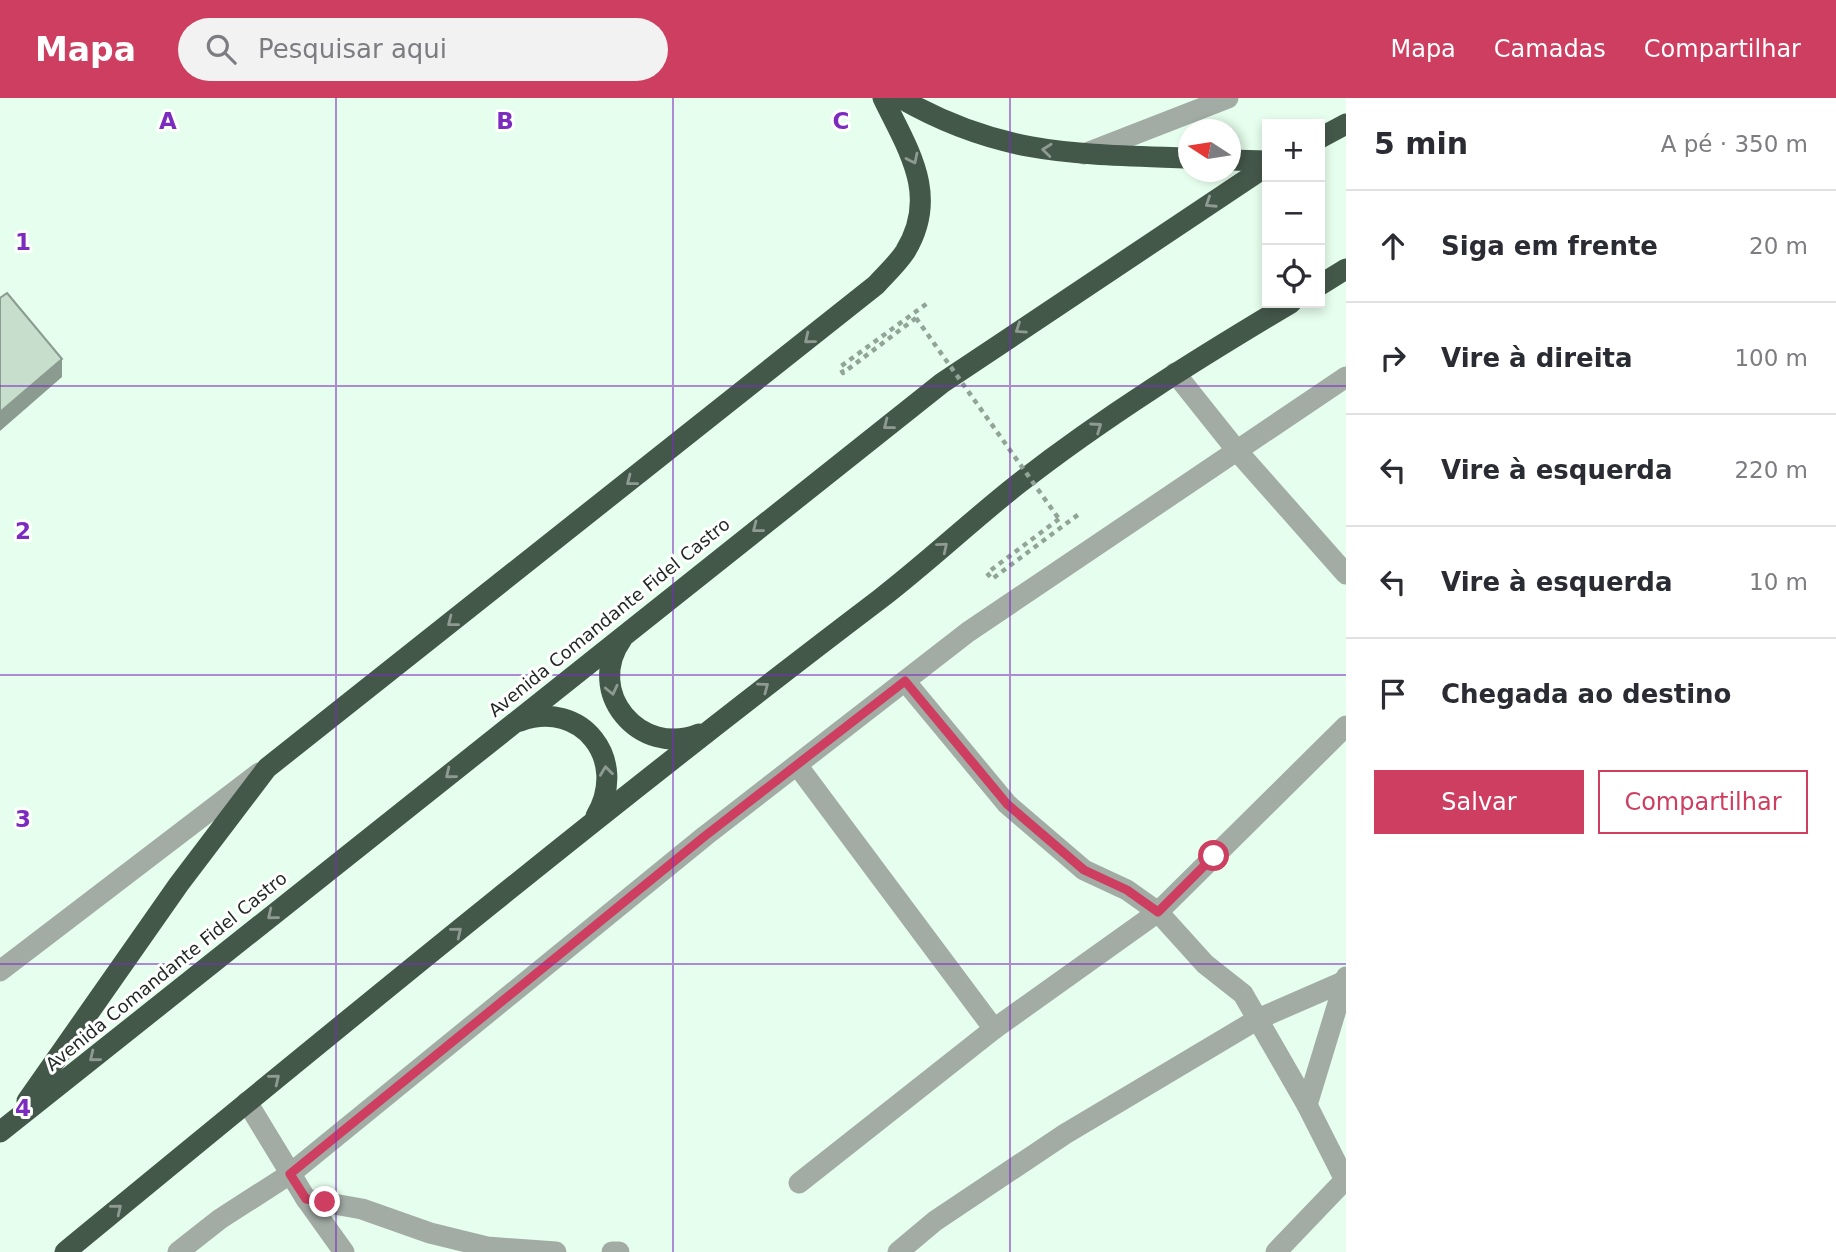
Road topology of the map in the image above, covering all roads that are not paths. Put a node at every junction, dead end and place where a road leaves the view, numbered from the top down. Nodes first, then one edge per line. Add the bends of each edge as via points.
1 (883, 98) edge
2 (900, 98) edge
3 (1228, 98) edge
4 (1346, 124) edge
5 (1325, 135) edge
6 (1084, 154) junction
7 (1178, 158) edge
8 (1241, 161) edge
9 (1262, 163) edge
10 (1262, 167) edge
11 (1346, 269) edge
12 (1325, 282) edge
13 (1283, 308) edge
14 (1175, 373) junction
15 (1346, 377) edge
16 (1238, 452) junction
17 (1346, 574) edge
18 (631, 629) junction
19 (905, 681) junction
20 (1346, 726) edge
21 (710, 728) junction
22 (503, 731) junction
23 (797, 765) junction
24 (267, 768) junction
25 (582, 830) junction
26 (1158, 912) junction
27 (0, 971) edge
28 (1344, 979) edge
29 (1258, 1019) junction
30 (994, 1030) junction
31 (247, 1102) junction
32 (1307, 1105) junction
33 (6, 1127) edge
34 (290, 1174) junction
35 (1345, 1182) edge
36 (799, 1183) dead end
37 (306, 1199) junction
38 (65, 1252) edge
39 (178, 1252) edge
40 (344, 1252) edge
41 (556, 1252) edge
42 (611, 1252) edge
43 (619, 1252) edge
44 (898, 1252) edge
45 (1276, 1252) edge

1 -> 24 highway via 918,170 921,213 905,252 876,285
6 -> 2 highway via 1028,149 975,134
3 - 6 street
4 - 5 highway
6 - 7 highway
8 - 9 highway
10 -> 18 highway, Avenida Comandante Fidel Castro via 967,364
11 - 12 highway
13 - 14 highway
14 - 16 street
21 -> 14 highway via 900,583 1017,485
15 - 16 street
16 - 17 street
16 - 19 street via 968,632
18 -> 21 highway via 618,644 609,675 612,696 622,715 638,730 658,738 680,740
18 - 22 highway, Avenida Comandante Fidel Castro
19 - 23 street
19 - 26 street via 1007,804 1084,870 1127,890
20 - 26 street
21 - 25 highway
25 -> 22 highway via 597,815 608,786 604,756 594,738 569,721 550,716 530,717
22 -> 33 highway, Avenida Comandante Fidel Castro
23 - 30 street
23 - 34 street
24 - 27 street
24 - 33 highway
31 -> 25 highway
26 - 29 street via 1188,948 1243,994
26 - 30 street
28 - 29 street
28 - 32 street
29 - 32 street
29 - 44 street via 1065,1134 935,1221
30 - 36 street
31 - 34 street
38 -> 31 highway
32 - 35 street
34 - 37 street
34 - 39 street
35 - 45 street
37 - 40 street
37 - 41 street via 362,1209 487,1247
42 - 43 street

